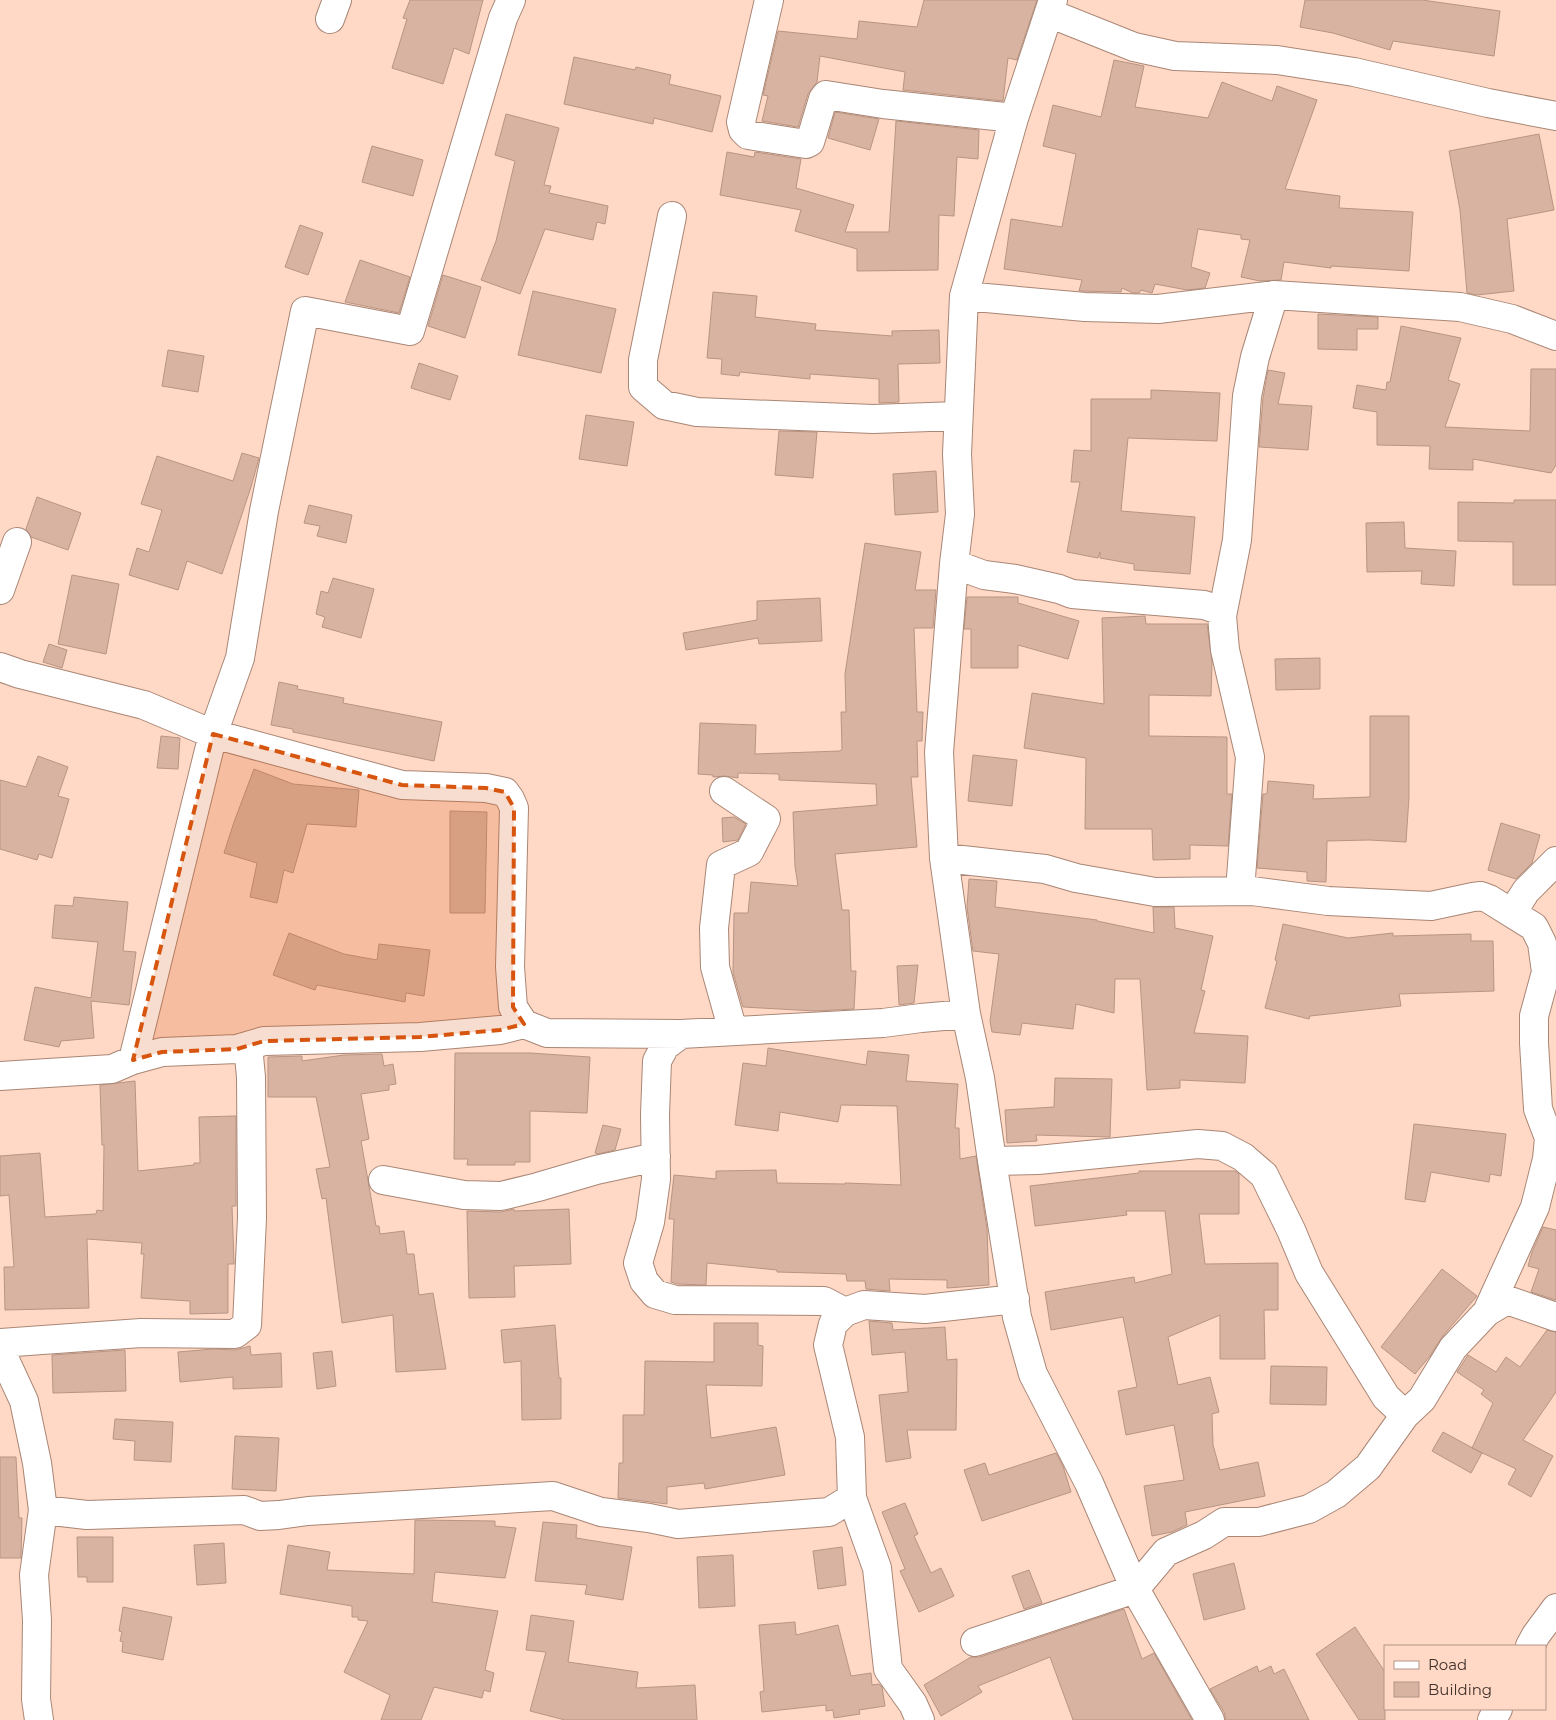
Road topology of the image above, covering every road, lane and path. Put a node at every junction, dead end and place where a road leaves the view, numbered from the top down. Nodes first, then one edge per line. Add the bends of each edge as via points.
1 (511, 0) edge
2 (769, 0) edge
3 (1051, 6) edge
4 (1556, 116) edge
5 (1014, 118) junction
6 (672, 216) dead end
7 (1274, 295) junction
8 (964, 296) junction
9 (1556, 336) edge
10 (958, 416) junction
11 (17, 542) dead end
12 (954, 564) junction
13 (0, 590) edge
14 (1222, 616) junction
15 (0, 668) edge
16 (213, 734) junction
17 (724, 791) dead end
18 (944, 858) junction
19 (1556, 862) edge
20 (1240, 891) junction
21 (1512, 913) junction
22 (966, 1014) junction
23 (524, 1024) junction
24 (733, 1031) junction
25 (682, 1034) junction
26 (248, 1046) junction
27 (133, 1060) junction
28 (0, 1076) edge
29 (656, 1157) junction
30 (992, 1161) junction
31 (383, 1180) dead end
32 (1015, 1300) junction
33 (845, 1312) junction
34 (1487, 1312) junction
35 (1556, 1317) edge
36 (0, 1343) edge
37 (0, 1349) edge
38 (1405, 1415) junction
39 (852, 1498) junction
40 (43, 1510) junction
41 (1135, 1589) junction
42 (1556, 1608) edge
43 (975, 1642) dead end
44 (1531, 1645) edge
45 (911, 1715) edge
46 (39, 1720) edge
47 (1210, 1720) edge

1 - 16 street via 502,18 410,331 306,311 264,511 240,658
2 - 5 street via 741,122 748,135 810,142 826,95
3 - 4 street via 1134,47 1174,56 1277,60 1354,72
3 - 5 street
5 - 8 street
6 - 10 street via 643,360 644,387 664,405 697,412 873,419
7 - 8 street via 1158,309 1085,307
7 - 9 street via 1460,307 1512,319
7 - 14 street via 1246,396 1237,540
8 - 10 street
10 - 12 street via 956,454 960,514
11 - 13 street
12 - 14 street via 984,575 1016,579 1072,594 1204,605 1216,609
12 - 18 street via 940,752
14 - 20 street via 1225,650 1250,756
15 - 16 street via 144,705
16 - 23 street via 402,786 486,788 505,792 514,808 510,967 513,1007
16 - 27 street
17 - 24 street via 766,819 749,852 721,865 714,928 715,967
18 - 20 street via 1044,869 1113,886 1155,892
18 - 22 street
19 - 21 street via 1526,891
20 - 21 street via 1328,901 1431,906 1481,896
21 - 34 street via 1534,927 1542,943 1546,972 1534,1016 1534,1043 1538,1110 1549,1138 1547,1159 1534,1207
22 - 24 street via 882,1023
22 - 30 street via 980,1078
23 - 25 street via 547,1032
23 - 26 street via 500,1030 420,1037 264,1041
24 - 25 street
25 - 29 street via 665,1046 657,1061
26 - 27 street via 162,1052
26 - 36 street via 252,1218 247,1325 235,1334 88,1335
27 - 28 street via 112,1069
29 - 31 street via 501,1196 464,1195
29 - 33 street via 650,1222 638,1263 644,1281 655,1294 675,1300 824,1300
30 - 32 street
30 - 38 street via 1038,1160 1198,1144 1222,1146 1243,1157 1264,1175 1308,1273 1386,1397
32 - 33 street via 925,1309 864,1305
32 - 41 street via 1033,1374 1089,1483
33 - 39 street via 833,1324 828,1345 850,1438
34 - 35 street via 1507,1300
34 - 38 street via 1453,1348 1422,1399
37 - 40 street via 24,1401
38 - 41 street via 1368,1467 1336,1494 1309,1509 1260,1522 1224,1522 1166,1552
39 - 40 street via 829,1512 678,1524 601,1512 552,1496 260,1516 244,1510 87,1515
39 - 45 street via 877,1568 888,1669
40 - 46 street via 34,1575
41 - 43 street
41 - 47 street
42 - 44 street

